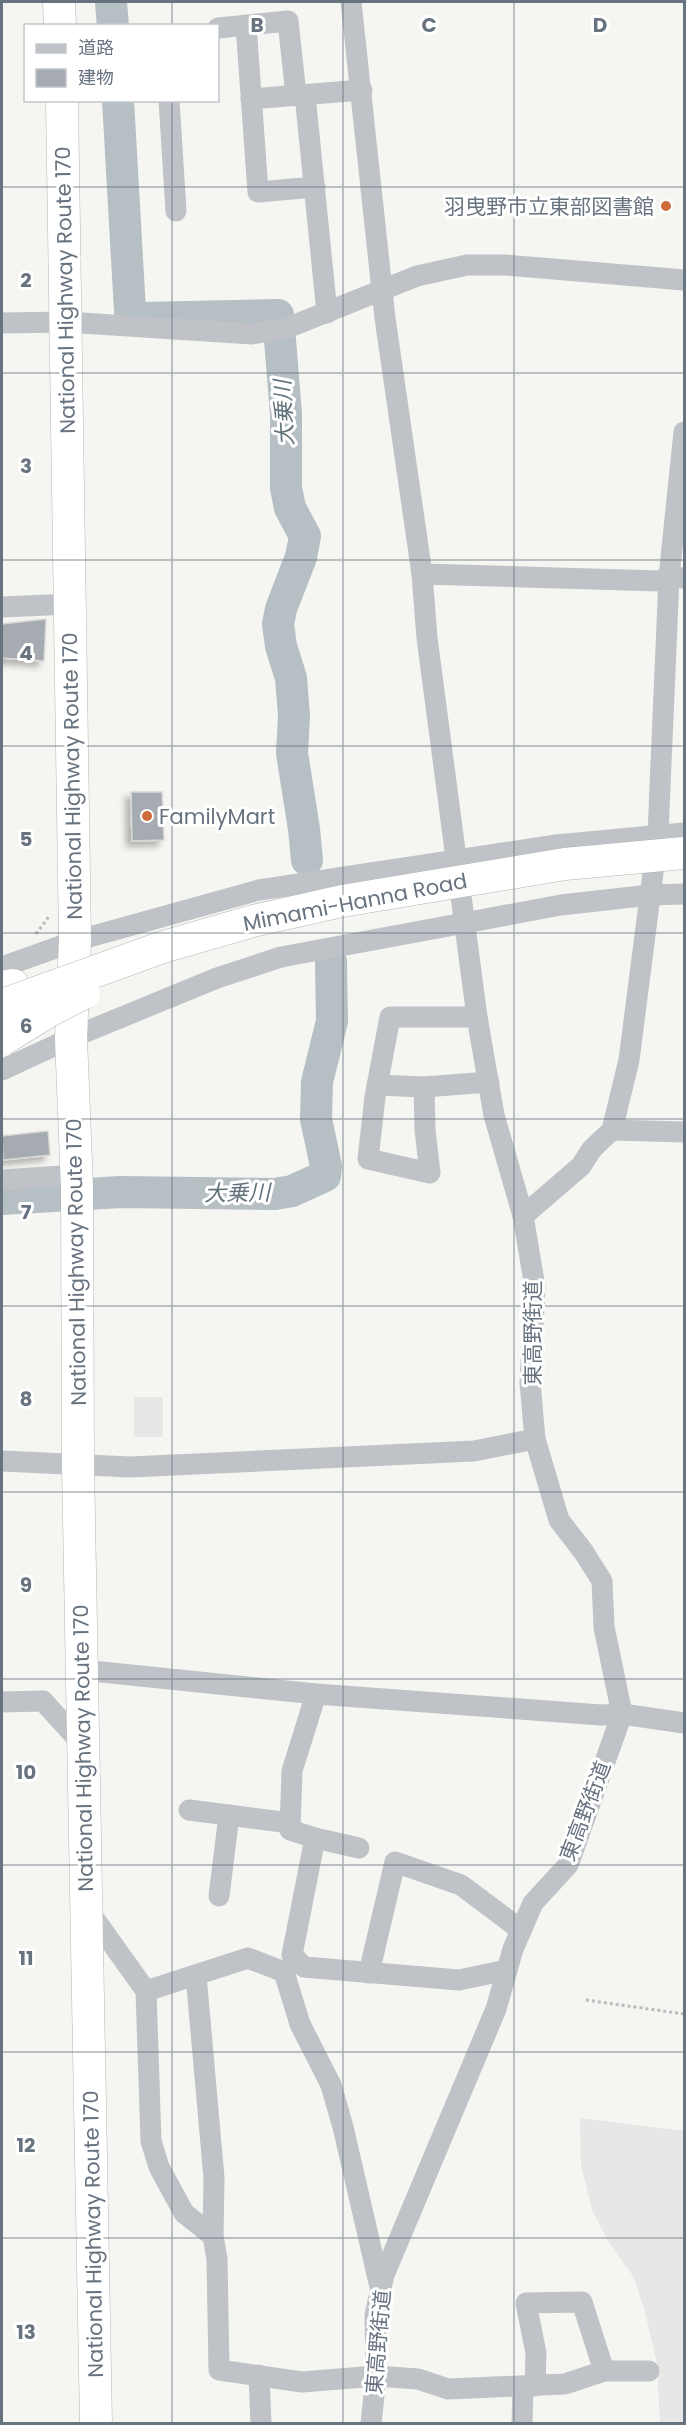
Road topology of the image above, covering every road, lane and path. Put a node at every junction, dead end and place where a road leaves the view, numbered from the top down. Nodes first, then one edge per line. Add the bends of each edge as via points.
1 (59, 2) edge
2 (351, 2) edge
3 (60, 24) edge
4 (246, 25) junction
5 (219, 28) edge
6 (362, 90) junction
7 (301, 95) junction
8 (251, 99) junction
9 (62, 102) edge
10 (169, 102) edge
11 (315, 187) junction
12 (176, 211) dead end
13 (684, 280) edge
14 (384, 290) junction
15 (327, 314) junction
16 (66, 322) junction
17 (2, 323) edge
18 (684, 432) edge
19 (422, 574) junction
20 (676, 578) edge
21 (70, 604) junction
22 (2, 607) edge
23 (684, 832) edge
24 (671, 838) edge
25 (684, 854) edge
26 (456, 860) junction
27 (684, 894) edge
28 (650, 895) junction
29 (74, 901) junction
30 (342, 901) junction
31 (464, 922) junction
32 (34, 936) dead end
33 (75, 941) junction
34 (4, 987) edge
35 (477, 1017) junction
36 (71, 1038) junction
37 (2, 1040) edge
38 (2, 1070) edge
39 (489, 1082) junction
40 (377, 1085) junction
41 (424, 1088) junction
42 (612, 1130) junction
43 (684, 1132) edge
44 (2, 1180) edge
45 (77, 1189) junction
46 (523, 1216) junction
47 (535, 1439) junction
48 (2, 1461) edge
49 (78, 1465) junction
50 (82, 1670) junction
51 (315, 1694) junction
52 (2, 1702) edge
53 (621, 1714) junction
54 (684, 1723) edge
55 (83, 1744) junction
56 (189, 1810) dead end
57 (229, 1815) junction
58 (290, 1823) junction
59 (315, 1838) junction
60 (359, 1848) dead end
61 (219, 1896) dead end
62 (86, 1907) junction
63 (521, 1930) junction
64 (507, 1970) junction
65 (369, 1973) junction
66 (196, 1975) junction
67 (146, 1991) junction
68 (586, 2000) dead end
69 (684, 2014) edge
70 (213, 2236) junction
71 (381, 2290) junction
72 (604, 2371) junction
73 (649, 2371) dead end
74 (259, 2375) junction
75 (376, 2376) junction
76 (529, 2387) junction
77 (96, 2424) edge
78 (261, 2424) edge
79 (371, 2424) edge
80 (522, 2424) edge

1 - 3 highway
2 - 6 street, 東高野街道
4 - 5 street
4 - 7 street via 288,21
4 - 8 street
6 - 7 street
6 - 14 street, 東高野街道
7 - 8 street
7 - 11 street
8 - 11 street via 258,192
9 - 16 highway, National Highway Route 170
10 - 12 street
11 - 15 street
13 - 14 street via 467,265 417,276
14 - 15 street
14 - 19 street, 東高野街道
15 - 16 street via 279,330 252,334
16 - 17 street
16 - 21 highway, National Highway Route 170
18 - 20 street
19 - 20 street via 658,581
19 - 26 street, 東高野街道
20 - 24 street
21 - 22 street
21 - 29 highway, National Highway Route 170
23 - 24 street
24 - 26 street via 556,845
24 - 28 street
24 - 34 highway, Mimami-Hanna Road via 560,852 302,896 161,930
25 - 30 highway, Mimami-Hanna Road, bridge via 565,864
26 - 31 street, 東高野街道
26 - 33 street via 259,890
27 - 28 street
28 - 31 street via 561,904
28 - 42 street via 629,1060
29 - 32 path via 55,908
29 - 33 highway, National Highway Route 170
30 - 34 highway, Mimami-Hanna Road, bridge
30 - 37 highway, bridge via 122,977 77,996
31 - 35 street, 東高野街道
31 - 36 street via 281,957 217,978
33 - 34 street
33 - 36 highway, National Highway Route 170
35 - 39 street, 東高野街道
35 - 40 street via 390,1017
36 - 38 street
36 - 45 highway, National Highway Route 170
39 - 41 street
39 - 46 street, 東高野街道 via 494,1115
40 - 41 street
40 - 41 street via 368,1159 430,1173
42 - 43 street
42 - 46 street via 592,1149 582,1166
44 - 45 street
45 - 49 highway, National Highway Route 170
46 - 47 street, 東高野街道 via 535,1287 530,1382
47 - 49 street via 474,1451 130,1467
47 - 53 street, 東高野街道 via 559,1520 602,1581 604,1627
48 - 49 street
49 - 50 highway, National Highway Route 170
50 - 51 street
50 - 55 highway, National Highway Route 170
51 - 53 street
51 - 58 street via 292,1771
52 - 55 street via 43,1701
53 - 54 street
53 - 63 street, 東高野街道 via 568,1864 533,1903
55 - 62 highway, National Highway Route 170
56 - 57 street
57 - 58 street
57 - 61 street
58 - 59 street via 290,1830
59 - 60 street
59 - 65 street via 292,1955 304,1967
62 - 67 street
62 - 77 highway, National Highway Route 170
63 - 64 street, 東高野街道
63 - 65 street via 461,1885 395,1862
64 - 65 street via 459,1980
64 - 71 street, 東高野街道 via 496,2009
66 - 67 street
66 - 70 street via 213,2178
66 - 71 street via 248,1958 284,1972 300,2024 331,2085
67 - 70 street via 151,2141 159,2167 184,2213
68 - 69 path
70 - 74 street via 219,2370
71 - 75 street, 東高野街道 via 375,2315
72 - 73 street
72 - 76 street via 565,2384
72 - 76 street via 582,2302 526,2303 536,2353
74 - 75 street via 302,2382
74 - 78 street
75 - 76 street via 418,2379 448,2389
75 - 79 street, 東高野街道
76 - 80 street

